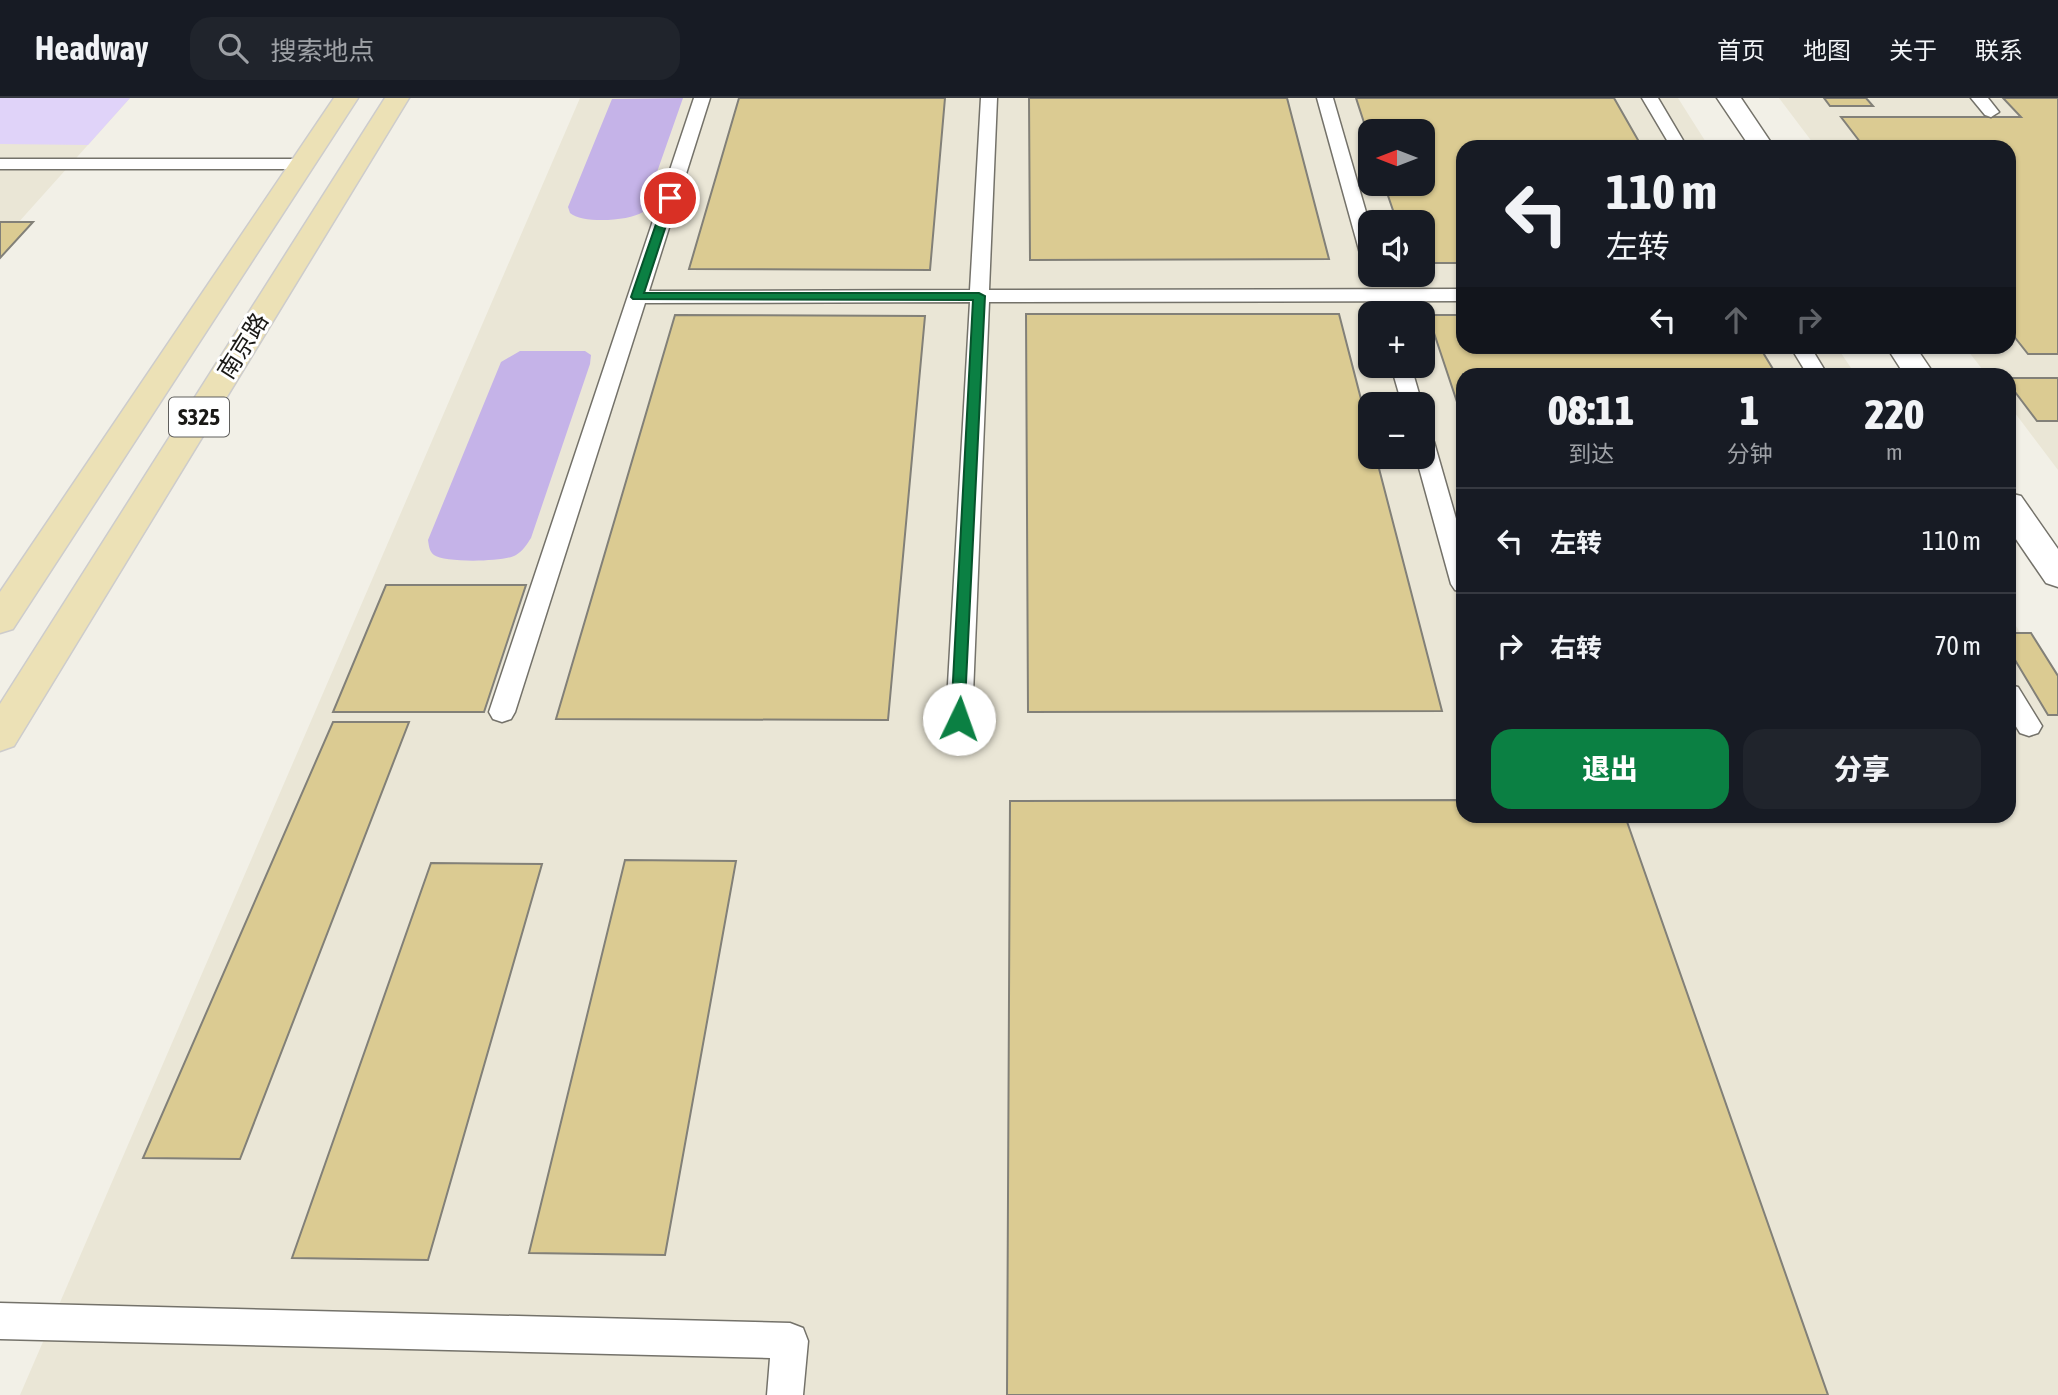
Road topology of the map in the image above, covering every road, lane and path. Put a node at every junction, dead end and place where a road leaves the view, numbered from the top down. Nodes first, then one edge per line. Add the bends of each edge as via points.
1 (346, 98) edge
2 (397, 98) edge
3 (702, 98) edge
4 (989, 98) edge
5 (1325, 98) edge
6 (1650, 98) edge
7 (1729, 98) edge
8 (1979, 98) edge
9 (1992, 112) dead end
10 (1675, 140) edge
11 (1757, 140) edge
12 (0, 164) edge
13 (302, 164) junction
14 (1358, 215) edge
15 (979, 296) junction
16 (1456, 296) edge
17 (637, 297) junction
18 (1410, 301) edge
19 (1358, 303) edge
20 (1431, 469) edge
21 (2016, 514) edge
22 (1456, 559) edge
23 (2058, 575) edge
24 (0, 620) edge
25 (2016, 705) edge
26 (502, 712) dead end
27 (959, 719) dead end
28 (2029, 726) dead end
29 (0, 736) edge
30 (0, 1321) edge
31 (785, 1395) edge

1 - 13 main road, 南京路 / S325
2 - 29 main road, 南京路 / S325
3 - 17 lane
4 - 15 lane
5 - 14 lane
6 - 10 lane
7 - 11 street
8 - 9 lane
12 - 13 lane
13 - 24 main road, 南京路 / S325
15 - 17 lane
15 - 19 lane
15 - 27 lane
16 - 18 lane
17 - 26 lane
20 - 22 lane
21 - 23 street
25 - 28 lane
30 - 31 lane via 790,1340

